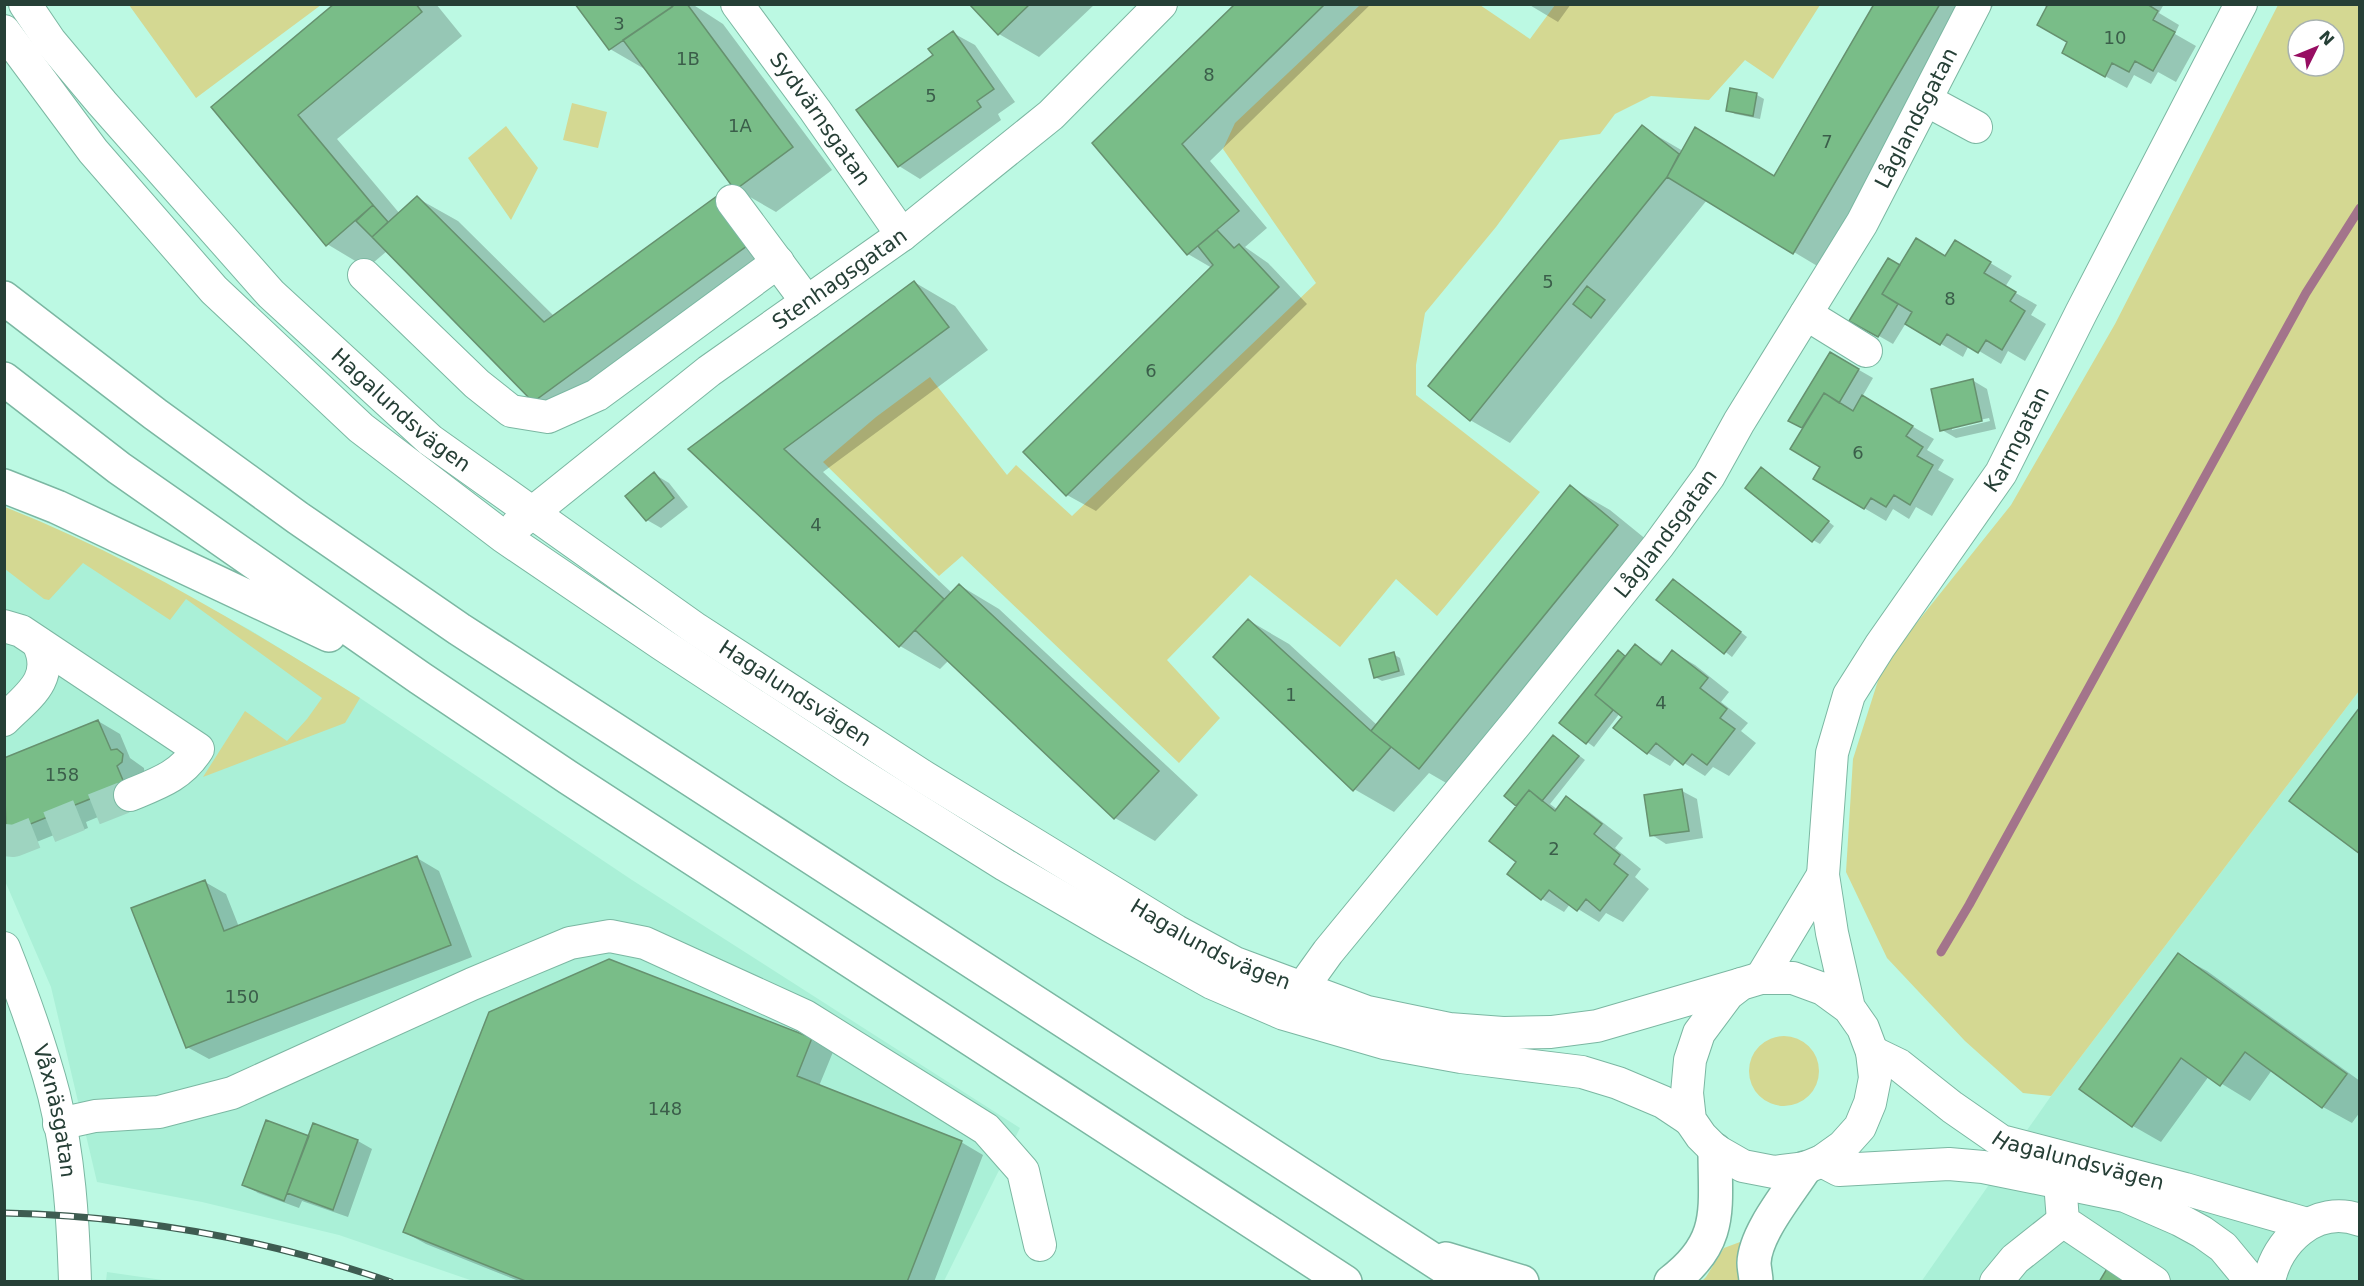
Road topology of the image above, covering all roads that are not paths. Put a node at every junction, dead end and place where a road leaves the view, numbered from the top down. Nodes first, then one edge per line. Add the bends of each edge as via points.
1 (25, 4) edge
2 (737, 4) edge
3 (1161, 4) edge
4 (1975, 4) edge
5 (2241, 4) edge
6 (4, 31) edge
7 (1926, 100) junction
8 (1976, 127) dead end
9 (732, 201) dead end
10 (902, 235) junction
11 (778, 262) junction
12 (364, 274) dead end
13 (4, 298) edge
14 (807, 302) junction
15 (1806, 314) junction
16 (1866, 351) dead end
17 (4, 379) edge
18 (4, 486) edge
19 (531, 512) junction
20 (504, 537) junction
21 (4, 626) edge
22 (38, 643) junction
23 (420, 678) junction
24 (4, 720) edge
25 (130, 795) tunnel mouth
26 (1823, 875) junction
27 (4, 948) edge
28 (1751, 981) junction
29 (1292, 1001) junction
30 (1849, 1008) junction
31 (1872, 1052) junction
32 (1690, 1120) junction
33 (59, 1124) junction
34 (1715, 1150) junction
35 (1814, 1165) junction
36 (2060, 1182) junction
37 (2357, 1215) edge
38 (2063, 1221) junction
39 (2307, 1224) junction
40 (1040, 1245) dead end
41 (1421, 1251) junction
42 (75, 1281) edge
43 (1345, 1281) edge
44 (1467, 1281) edge
45 (1522, 1281) edge
46 (1671, 1281) edge
47 (1756, 1281) edge
48 (1996, 1281) edge
49 (2154, 1281) edge
50 (2252, 1281) edge
51 (2269, 1281) edge

1 - 19 street, Hagalundsvägen via 102,103 271,294 430,440
2 - 10 street, Sydvärnsgatan
3 - 10 street, Stenhagsgatan via 1051,115
4 - 7 street, Låglandsgatan
5 - 26 street, Karmgatan via 2001,473 1849,695 1832,753
6 - 20 street, Hagalundsvägen via 93,151 214,290 361,428
7 - 8 street
7 - 15 street, Låglandsgatan via 1862,223
9 - 11 street
10 - 14 street, Stenhagsgatan
11 - 12 street via 597,395 548,417 511,411 477,384
11 - 14 street
13 - 41 highway via 155,414 459,629
14 - 19 street, Stenhagsgatan via 709,371
15 - 16 street
15 - 29 street, Låglandsgatan via 1708,476 1658,546
17 - 23 highway via 119,468
18 - 23 highway
19 - 20 street, Stenhagsgatan
19 - 29 street, Hagalundsvägen via 696,629 921,775
20 - 29 street, Hagalundsvägen via 842,763 996,859 1212,983
21 - 22 street via 21,631
22 - 24 street via 43,653 44,674
22 - 25 street via 198,749 182,770
23 - 43 highway
26 - 28 street, Karmgatan
26 - 30 street, Karmgatan
27 - 33 street, Våxnäsgatan via 39,1043
28 - 29 street, Hagalundsvägen via 1597,1026 1551,1032 1449,1029
28 - 30 street, Hagalundsvägen via 1793,978 1823,989
28 - 32 street via 1718,1006 1699,1033 1690,1060
29 - 32 street, Hagalundsvägen via 1383,1043 1582,1072 1663,1102
30 - 31 street, Hagalundsvägen via 1863,1028
31 - 35 street, Hagalundsvägen via 1875,1078 1860,1126 1843,1146
31 - 39 street, Hagalundsvägen via 1899,1065 2001,1141
32 - 34 street, Hagalundsvägen
33 - 40 street via 95,1116 159,1112 232,1093 559,947 610,936 645,943 805,1017 986,1129 1023,1171
33 - 42 street, Våxnäsgatan via 73,1216
34 - 35 street, Hagalundsvägen via 1743,1166 1774,1172
34 - 46 highway via 1715,1221 1704,1250
35 - 36 street, Hagalundsvägen via 1839,1170 1949,1164
35 - 47 highway via 1759,1242 1754,1261
36 - 38 street
36 - 50 street, Hagalundsvägen via 2125,1196 2180,1220 2223,1247
37 - 39 street
38 - 48 street via 2015,1259
38 - 49 street
39 - 51 street via 2285,1241 2271,1265
41 - 44 highway
41 - 45 highway

